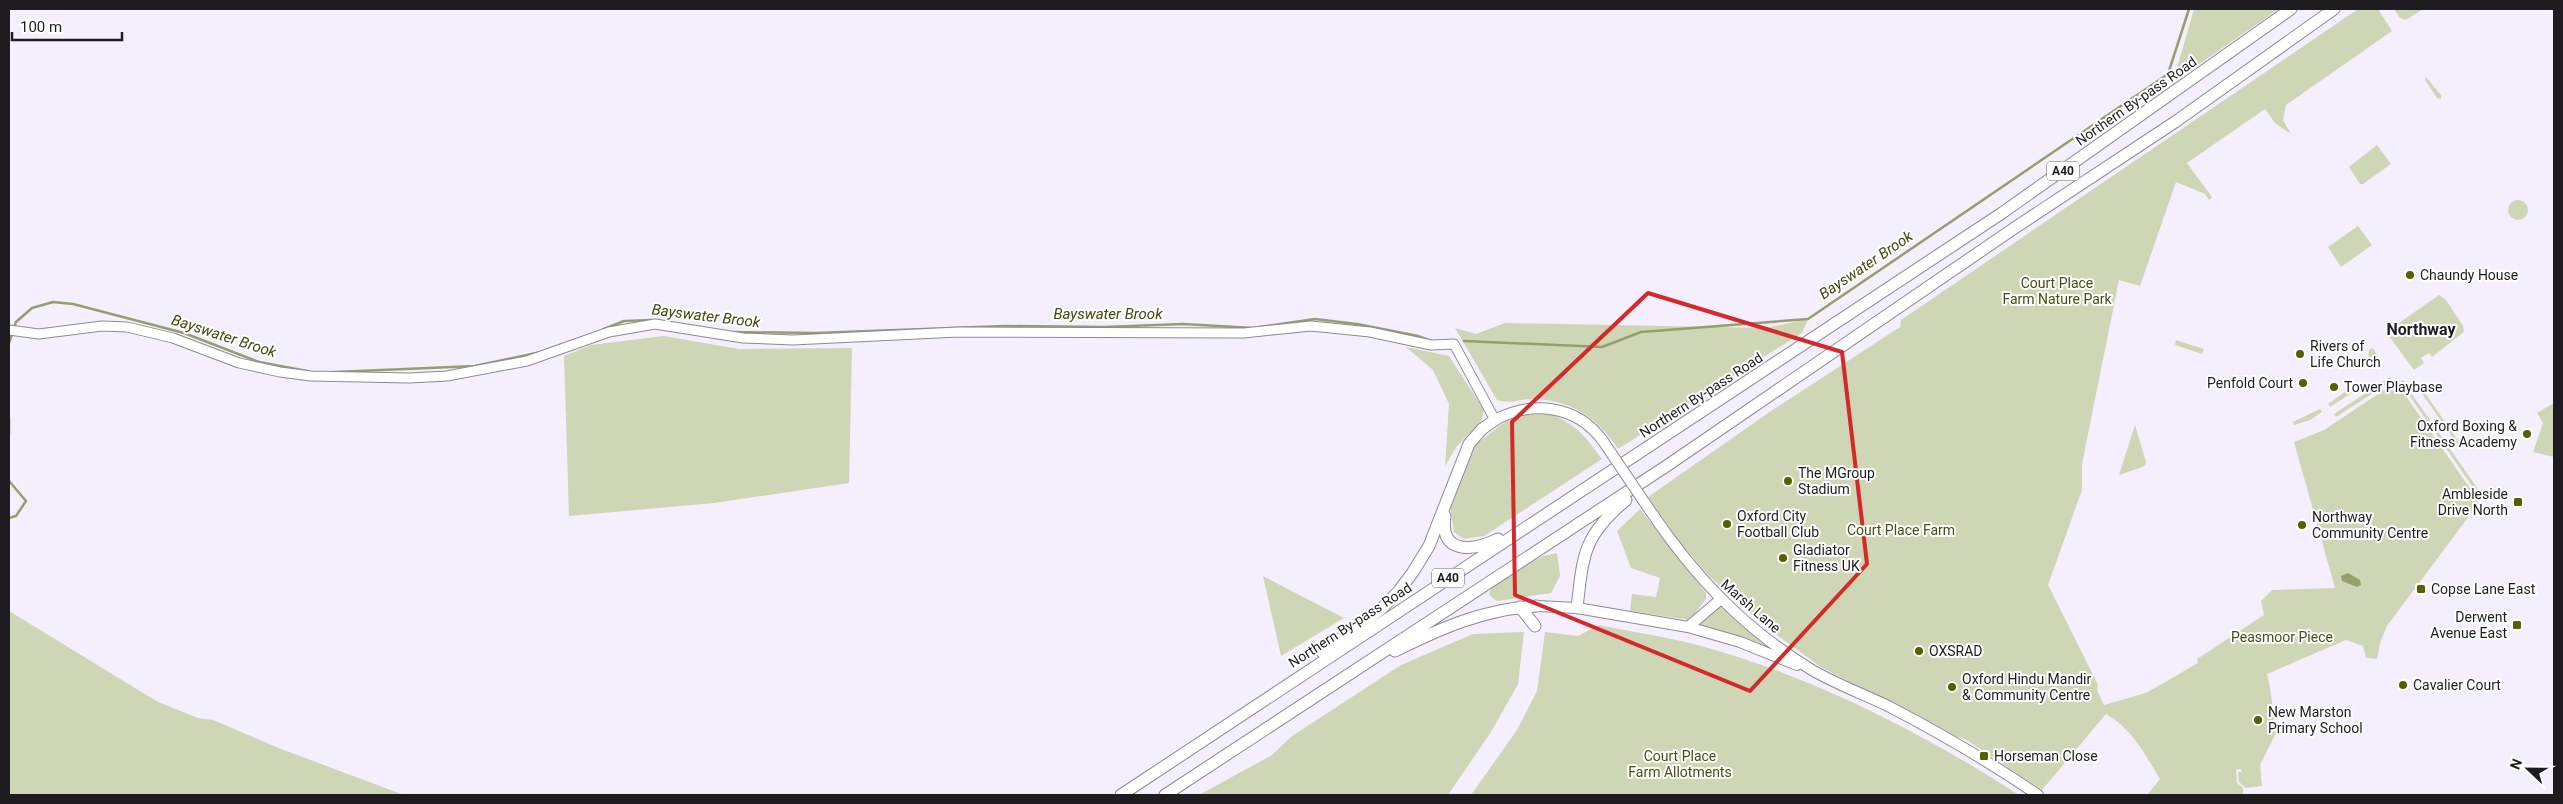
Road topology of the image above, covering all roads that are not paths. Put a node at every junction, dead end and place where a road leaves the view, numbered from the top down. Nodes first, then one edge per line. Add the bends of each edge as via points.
1 (2291, 9) edge
2 (2334, 9) edge
3 (9, 330) edge
4 (1495, 420) junction
5 (1668, 465) junction
6 (1447, 502) junction
7 (1537, 519) junction
8 (1721, 599) junction
9 (1537, 606) joint
10 (1520, 607) junction
11 (1577, 608) junction
12 (1535, 626) dead end
13 (1688, 627) junction
14 (1814, 671) junction
15 (1343, 678) junction
16 (1243, 712) junction
17 (1121, 795) edge
18 (1165, 795) edge
19 (2038, 795) edge

1 - 7 highway, Northern By-pass Road / A40 via 1995,218
2 - 5 highway, A40 via 2175,122
3 - 4 street via 20,333 127,327 173,338 239,363 280,372 311,376 409,378 447,376 527,361 610,332 655,324 744,338 793,340 958,332 1244,333 1330,327 1432,345 1454,344
4 - 6 highway via 1469,444
4 - 8 main road, Marsh Lane, bridge via 1519,410 1547,408 1563,411 1585,422 1603,440 1694,572
5 - 11 highway via 1604,518 1592,538 1582,566
5 - 15 highway, A40
6 - 7 highway via 1444,533 1459,547 1474,548 1488,544
6 - 16 highway via 1425,553 1398,592 1380,610
7 - 16 highway, Northern By-pass Road / A40
8 - 13 main road
8 - 14 main road, Marsh Lane via 1760,634
9 - 10 highway
9 - 11 main road
10 - 12 highway
10 - 15 highway via 1456,622
11 - 13 main road
13 - 14 main road via 1740,642
14 - 19 main road, Marsh Lane via 1937,732
15 - 18 highway, A40
16 - 17 highway, Northern By-pass Road / A40

